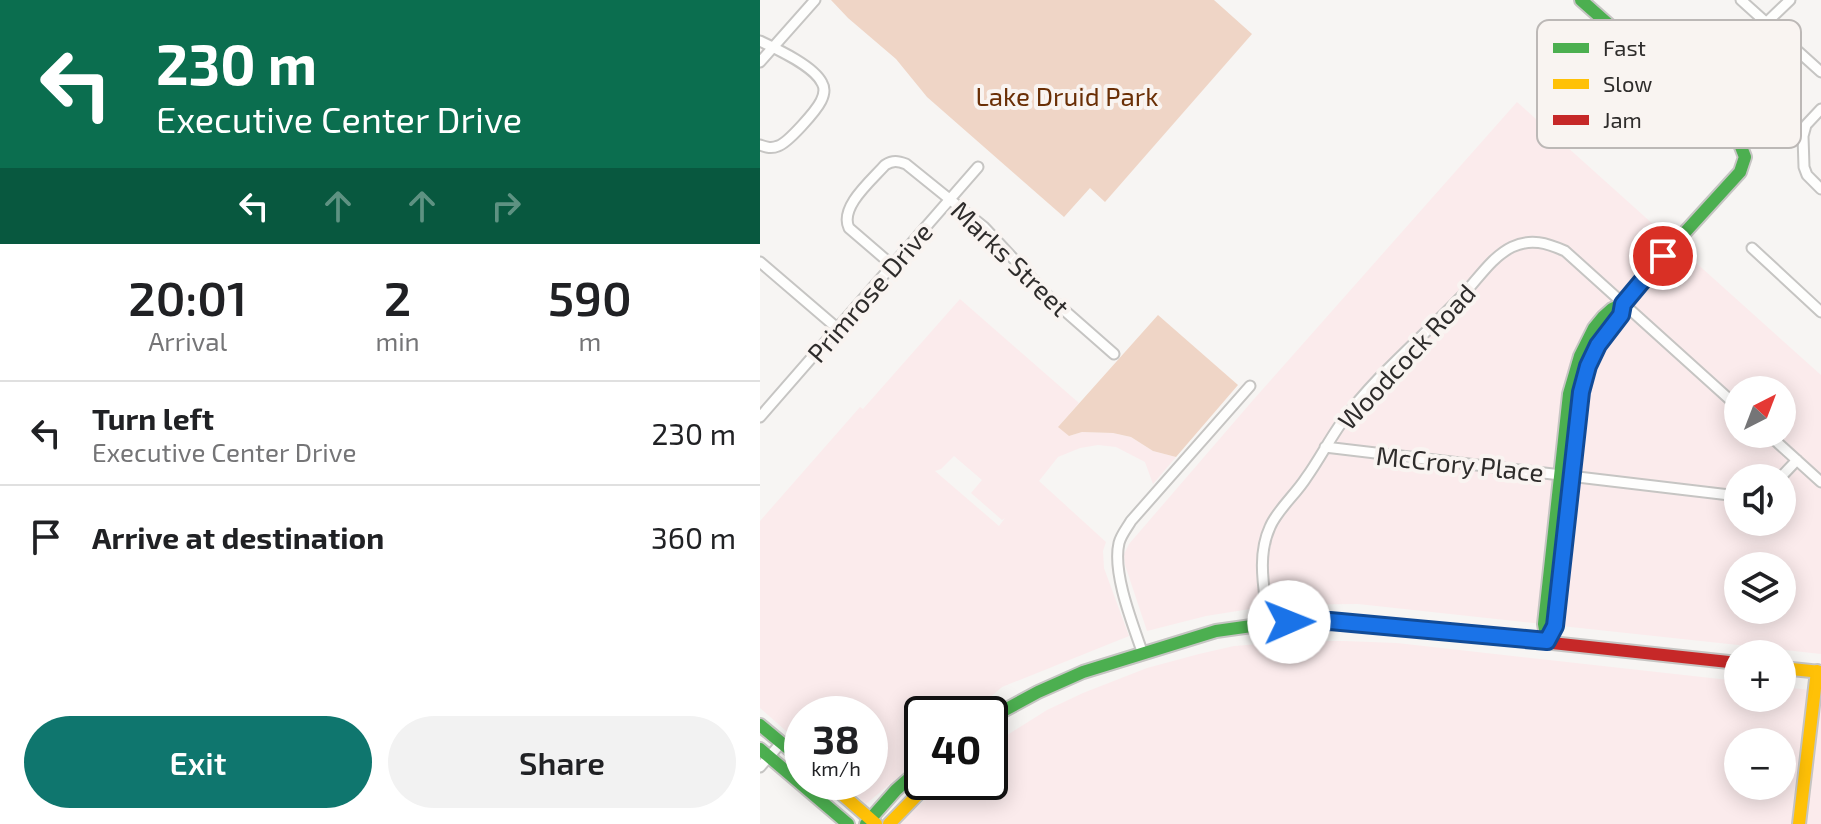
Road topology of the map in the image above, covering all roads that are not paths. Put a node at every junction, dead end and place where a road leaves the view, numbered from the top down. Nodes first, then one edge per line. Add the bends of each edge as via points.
1 (815, 0) edge
2 (1581, 0) edge
3 (1741, 0) edge
4 (1790, 0) edge
5 (1604, 20) edge
6 (1763, 20) edge
7 (1769, 20) edge
8 (760, 41) edge
9 (773, 47) junction
10 (1801, 54) edge
11 (760, 62) edge
12 (1821, 72) edge
13 (1821, 109) edge
14 (760, 145) edge
15 (1743, 148) edge
16 (978, 167) dead end
17 (1821, 189) edge
18 (950, 199) junction
19 (1752, 248) dead end
20 (760, 262) edge
21 (892, 265) junction
22 (1623, 304) junction
23 (1821, 312) edge
24 (837, 328) junction
25 (1114, 354) dead end
26 (1250, 386) dead end
27 (1724, 394) edge
28 (760, 417) edge
29 (1325, 447) junction
30 (1784, 448) edge
31 (1797, 460) junction
32 (1793, 464) edge
33 (1566, 475) junction
34 (1821, 482) edge
35 (1724, 494) edge
36 (1268, 623) junction
37 (1547, 641) junction
38 (1143, 654) junction
39 (1724, 661) edge
40 (1796, 670) edge
41 (1819, 672) edge
42 (1012, 706) junction
43 (1008, 708) edge
44 (1008, 710) edge
45 (760, 725) edge
46 (781, 743) junction
47 (784, 745) edge
48 (765, 753) edge
49 (760, 767) edge
50 (904, 783) edge
51 (847, 800) edge
52 (912, 800) edge
53 (871, 822) edge
54 (848, 824) edge
55 (889, 824) edge
56 (1799, 824) edge

1 - 9 street
2 - 5 main road
3 - 6 street
4 - 7 street
8 - 9 street
9 - 11 street
9 - 14 street via 814,72 824,90 816,108 785,143
10 - 12 street
13 - 17 street via 1803,136 1804,167
15 - 22 main road via 1740,172
16 - 18 street, Primrose Drive
18 - 21 street, Primrose Drive
18 - 21 street, Marks Street via 906,164 885,165 851,204 846,220
18 - 25 street, Marks Street
19 - 23 street
20 - 24 street
21 - 24 street, Primrose Drive
22 - 27 street
22 - 29 street, Woodcock Road via 1565,251 1546,243 1514,246 1408,347
22 - 33 main road via 1604,317 1579,358 1569,394
24 - 28 street, Primrose Drive
26 - 38 street via 1120,540 1120,580
29 - 33 street, McCrory Place
29 - 36 street, Woodcock Road via 1268,530 1262,568
30 - 31 street
31 - 32 street
31 - 34 street
33 - 35 street, McCrory Place
33 - 37 main road via 1544,624
36 - 37 main road via 1330,621
36 - 38 main road via 1216,631
37 - 39 main road
38 - 42 main road via 1083,672
40 - 41 main road
41 - 56 main road
42 - 43 main road
42 - 44 main road
45 - 46 main road
46 - 47 main road
46 - 48 street
48 - 49 street
48 - 54 main road
50 - 53 main road
51 - 53 main road
52 - 55 main road

